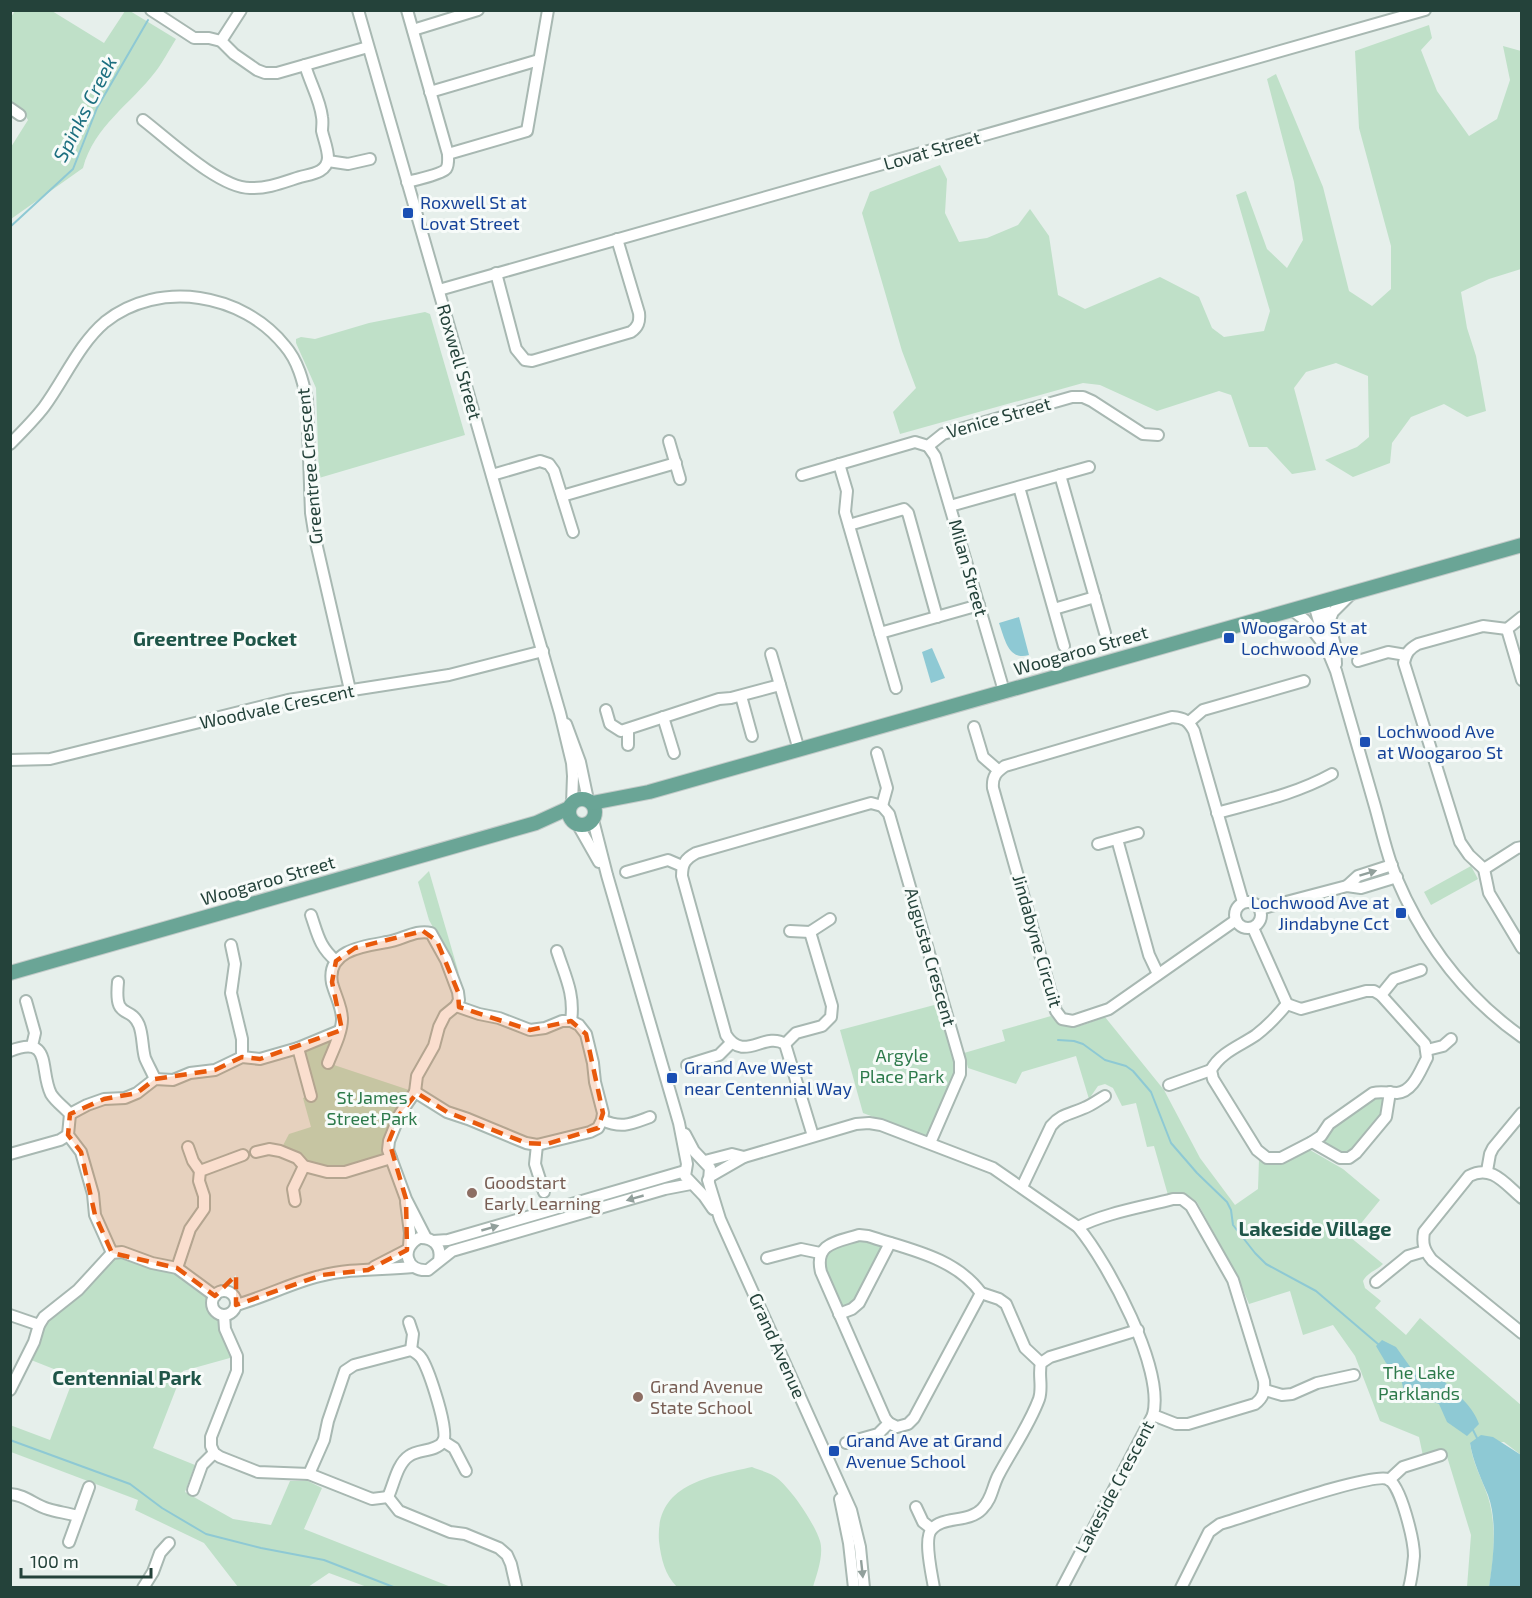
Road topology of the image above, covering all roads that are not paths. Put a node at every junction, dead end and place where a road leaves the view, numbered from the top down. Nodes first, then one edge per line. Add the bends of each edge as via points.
1 (151, 10) edge
2 (241, 10) edge
3 (358, 10) edge
4 (407, 10) edge
5 (478, 10) edge
6 (548, 10) edge
7 (1425, 10) edge
8 (412, 30) junction
9 (221, 41) junction
10 (368, 47) junction
11 (539, 60) junction
12 (305, 65) junction
13 (430, 92) junction
14 (10, 108) edge
15 (20, 115) dead end
16 (143, 120) dead end
17 (448, 153) junction
18 (370, 159) dead end
19 (328, 161) junction
20 (407, 182) junction
21 (617, 239) junction
22 (496, 273) junction
23 (439, 290) junction
24 (1158, 435) dead end
25 (669, 441) dead end
26 (10, 444) edge
27 (928, 446) junction
28 (676, 463) junction
29 (839, 464) junction
30 (1089, 468) dead end
31 (802, 474) dead end
32 (492, 475) junction
33 (1060, 475) junction
34 (680, 479) dead end
35 (1019, 487) junction
36 (562, 496) junction
37 (950, 506) junction
38 (849, 525) junction
39 (573, 532) dead end
40 (1521, 545) edge
41 (1352, 593) junction
42 (1095, 597) junction
43 (1319, 603) junction
44 (978, 605) junction
45 (1054, 609) junction
46 (1292, 610) junction
47 (937, 617) junction
48 (1521, 617) edge
49 (1329, 622) junction
50 (1507, 628) junction
51 (880, 633) junction
52 (1105, 633) dead end
53 (1064, 646) dead end
54 (1327, 649) junction
55 (543, 651) junction
56 (771, 654) dead end
57 (1406, 655) junction
58 (1358, 662) dead end
59 (1336, 671) junction
60 (1521, 680) edge
61 (1304, 681) dead end
62 (780, 685) junction
63 (896, 688) dead end
64 (350, 690) junction
65 (1004, 691) junction
66 (741, 696) junction
67 (606, 710) dead end
68 (560, 713) junction
69 (663, 717) junction
70 (1189, 722) junction
71 (974, 727) dead end
72 (628, 730) junction
73 (752, 736) dead end
74 (628, 745) dead end
75 (799, 750) junction
76 (674, 753) dead end
77 (877, 753) dead end
78 (10, 760) edge
79 (998, 771) junction
80 (1332, 774) dead end
81 (571, 806) junction
82 (882, 806) junction
83 (592, 810) junction
84 (1217, 813) junction
85 (536, 823) junction
86 (576, 824) junction
87 (1138, 833) dead end
88 (1117, 839) junction
89 (1098, 844) dead end
90 (1521, 847) edge
91 (1392, 865) junction
92 (682, 866) junction
93 (1484, 869) junction
94 (626, 872) dead end
95 (607, 875) junction
96 (1396, 878) junction
97 (1347, 886) junction
98 (1243, 902) junction
99 (1260, 909) junction
100 (311, 915) dead end
101 (830, 919) dead end
102 (1236, 921) junction
103 (1252, 928) junction
104 (790, 931) dead end
105 (810, 932) junction
106 (231, 945) dead end
107 (1521, 948) edge
108 (557, 951) dead end
109 (336, 961) junction
110 (1421, 970) dead end
111 (10, 972) edge
112 (1158, 974) junction
113 (118, 982) dead end
114 (1381, 995) junction
115 (26, 1001) dead end
116 (1287, 1004) junction
117 (456, 1006) junction
118 (571, 1021) junction
119 (339, 1031) junction
120 (1521, 1037) edge
121 (1451, 1039) dead end
122 (731, 1043) junction
123 (785, 1044) junction
124 (32, 1047) junction
125 (298, 1048) junction
126 (1427, 1050) junction
127 (10, 1051) edge
128 (242, 1057) junction
129 (328, 1063) dead end
130 (687, 1065) dead end
131 (1211, 1070) junction
132 (155, 1079) junction
133 (1169, 1085) dead end
134 (416, 1092) junction
135 (1390, 1092) junction
136 (311, 1096) dead end
137 (1105, 1096) dead end
138 (1521, 1113) edge
139 (70, 1114) junction
140 (650, 1118) dead end
141 (602, 1120) junction
142 (679, 1124) junction
143 (68, 1135) junction
144 (813, 1136) junction
145 (1312, 1142) junction
146 (930, 1143) junction
147 (537, 1145) junction
148 (188, 1147) dead end
149 (256, 1152) dead end
150 (10, 1154) edge
151 (243, 1155) dead end
152 (744, 1157) junction
153 (391, 1158) junction
154 (703, 1160) junction
155 (304, 1166) junction
156 (686, 1168) junction
157 (200, 1171) junction
158 (1487, 1171) junction
159 (710, 1178) junction
160 (693, 1184) junction
161 (1022, 1187) junction
162 (544, 1192) dead end
163 (1521, 1198) edge
164 (406, 1199) junction
165 (295, 1201) dead end
166 (720, 1219) junction
167 (1078, 1227) junction
168 (430, 1239) junction
169 (890, 1243) junction
170 (408, 1248) junction
171 (1425, 1251) junction
172 (112, 1253) junction
173 (820, 1253) junction
174 (767, 1258) dead end
175 (439, 1260) junction
176 (413, 1267) junction
177 (177, 1268) junction
178 (368, 1270) junction
179 (1376, 1282) dead end
180 (981, 1293) junction
181 (215, 1296) junction
182 (236, 1305) junction
183 (839, 1314) junction
184 (10, 1315) edge
185 (224, 1315) junction
186 (409, 1322) dead end
187 (39, 1325) junction
188 (1138, 1330) junction
189 (1521, 1333) edge
190 (411, 1350) junction
191 (1041, 1363) junction
192 (1354, 1375) dead end
193 (10, 1390) edge
194 (1265, 1390) junction
195 (1153, 1415) junction
196 (889, 1423) junction
197 (443, 1442) junction
198 (846, 1443) dead end
199 (214, 1453) junction
200 (1441, 1455) dead end
201 (466, 1471) dead end
202 (834, 1473) junction
203 (309, 1474) junction
204 (1389, 1480) junction
205 (89, 1487) dead end
206 (193, 1490) dead end
207 (10, 1494) edge
208 (388, 1497) junction
209 (916, 1507) dead end
210 (77, 1516) junction
211 (932, 1529) junction
212 (69, 1542) dead end
213 (169, 1543) dead end
214 (143, 1587) edge
215 (516, 1587) edge
216 (854, 1587) edge
217 (864, 1587) edge
218 (934, 1587) edge
219 (1062, 1587) edge
220 (1181, 1587) edge
221 (1409, 1587) edge

1 - 9 street via 194,38
2 - 9 street
3 - 10 street, Roxwell Street
4 - 8 street
5 - 8 street
6 - 11 street
7 - 21 street, Lovat Street
8 - 13 street
9 - 12 street via 256,70 266,73
10 - 12 street
10 - 20 street, Roxwell Street
11 - 13 street
11 - 17 street via 527,131
12 - 19 street via 321,110
13 - 17 street
14 - 15 street
16 - 19 street via 182,154 234,185 248,189 321,171
17 - 20 street via 448,165 443,171
18 - 19 street via 348,164
20 - 23 street, Roxwell Street
21 - 22 street, Lovat Street
21 - 22 street via 639,313 636,329 532,361 525,360 516,350
22 - 23 street, Lovat Street
23 - 32 street, Roxwell Street
24 - 27 street, Venice Street via 1143,434 1092,401 1072,397 943,434
25 - 28 street
26 - 64 street, Greentree Crescent via 44,407 91,336 122,311 142,302 179,296 219,302 256,318 286,346 304,383 311,513
27 - 29 street, Venice Street via 915,442
27 - 37 street, Milan Street via 935,456
28 - 34 street
28 - 36 street
29 - 31 street, Venice Street
29 - 38 street via 847,491 845,512
30 - 33 street
32 - 36 street via 545,462 554,471
32 - 55 street, Roxwell Street
33 - 35 street
33 - 42 street
35 - 37 street
35 - 45 street
36 - 39 street
37 - 44 street, Milan Street
38 - 47 street via 904,509 908,513
38 - 51 street
40 - 41 main road, Woogaroo Street
41 - 43 main road, Woogaroo Street
41 - 49 street via 1340,603
42 - 45 street
42 - 52 street
43 - 46 main road, Woogaroo Street
43 - 49 street
43 - 54 street
44 - 47 street
44 - 65 street, Milan Street
45 - 53 street
46 - 54 street
46 - 65 main road, Woogaroo Street
47 - 51 street
48 - 50 street
49 - 59 street
50 - 57 street via 1483,626 1418,644
50 - 60 street
51 - 63 street
54 - 59 street
55 - 64 street, Woodvale Crescent via 449,675
55 - 68 street, Roxwell Street
56 - 62 street
57 - 58 street via 1388,652
57 - 93 street via 1404,663 1460,842
59 - 91 street
61 - 70 street via 1203,710
62 - 66 street
62 - 75 street
64 - 78 street, Woodvale Crescent via 288,700 75,754
65 - 75 main road, Woogaroo Street
66 - 69 street
66 - 73 street
67 - 72 street via 609,724 621,731
68 - 81 street, Roxwell Street via 572,763
68 - 83 street, Roxwell Street via 572,736
69 - 72 street
69 - 76 street
70 - 79 street via 1172,717
70 - 84 street
71 - 79 street via 983,757
72 - 74 street
75 - 83 main road, Woogaroo Street
77 - 82 street, Augusta Crescent via 886,788
79 - 112 street, Jindabyne Circuit via 993,788 1056,1011 1062,1019 1073,1021 1109,1009
80 - 84 street via 1288,794
81 - 83 main road, Woogaroo Street via 579,799
81 - 85 main road, Woogaroo Street
81 - 86 main road via 570,816
82 - 92 street via 871,803 696,853
82 - 146 street, Augusta Crescent via 890,814 960,1061 960,1074
83 - 86 main road, Woogaroo Street via 586,825
83 - 95 street, Grand Avenue
84 - 98 street
85 - 86 main road, Woogaroo Street
85 - 111 main road, Woogaroo Street
86 - 95 street, Grand Avenue
87 - 88 street
88 - 89 street
88 - 112 street via 1149,955
90 - 93 street
91 - 96 street
97 -> 91 street via 1358,876
92 - 94 street via 668,860
92 - 122 street via 706,964
93 - 107 street via 1488,893
95 - 142 street, Grand Avenue
96 - 97 street via 1362,888
96 - 120 street via 1433,946 1456,978
97 - 99 street
98 - 99 street
98 - 102 street via 1235,910
99 - 103 street via 1260,920
100 - 109 street via 320,944
101 - 105 street
102 - 103 street
102 - 112 street, Jindabyne Circuit
103 - 116 street
104 - 105 street
105 - 123 street via 832,1006 831,1017 822,1026 796,1033
106 - 128 street via 235,964 231,993 242,1039
108 - 118 street via 572,991
109 - 117 street via 355,948 423,931 431,933 458,992
109 - 119 street via 332,982 342,1016
110 - 114 street via 1394,979
113 - 132 street via 116,999 121,1010 136,1019 140,1027 145,1056
114 - 116 street via 1366,991 1301,1009
114 - 126 street
115 - 124 street via 35,1033
116 - 131 street via 1256,1035 1224,1053
117 - 118 street via 530,1030
117 - 134 street via 439,1027 434,1046 417,1076
118 - 141 street via 586,1034
119 - 125 street
119 - 129 street
121 - 126 street via 1443,1046
122 - 123 street via 741,1047 771,1041
122 - 130 street via 719,1055
123 - 144 street
124 - 127 street
124 - 139 street via 44,1058 51,1093
125 - 128 street via 260,1059
125 - 136 street
126 - 135 street via 1428,1058 1412,1084 1406,1090
128 - 132 street via 215,1070 173,1080
131 - 133 street
131 - 145 street via 1257,1150 1268,1158 1281,1158
132 - 139 street via 125,1098 104,1099
134 - 147 street via 447,1112
134 - 153 street via 400,1114 389,1141
135 - 145 street via 1373,1093 1329,1124
135 - 145 street via 1386,1117 1349,1158 1340,1158
137 - 161 street via 1057,1119
138 - 158 street via 1493,1148
139 - 143 street
140 - 141 street via 623,1126
141 - 147 street via 590,1132
142 - 154 street, Grand Avenue
142 - 156 street, Grand Avenue
143 - 150 street
143 - 172 street via 81,1152 95,1215
144 - 146 street, Lakeside Crescent via 869,1122
144 - 152 street, Lakeside Crescent
146 - 161 street, Lakeside Crescent via 982,1162
147 - 162 street via 536,1164
148 - 157 street
149 - 155 street via 280,1151 297,1158
151 - 157 street
152 - 154 street, Lakeside Crescent via 732,1154
152 - 159 street, Lakeside Crescent
153 - 155 street via 345,1172
153 - 164 street
154 - 156 street via 693,1160
154 - 159 street, Grand Avenue via 711,1168
155 - 165 street via 293,1189
156 - 160 street, Grand Avenue via 685,1176
168 -> 156 street via 448,1240
157 - 177 street via 204,1209 190,1229
158 - 163 street
158 - 171 street via 1469,1176 1424,1232
159 - 160 street via 705,1184
159 - 166 street, Grand Avenue
160 - 166 street, Grand Avenue
160 -> 175 street via 453,1251
161 - 167 street, Lakeside Crescent
164 - 168 street
164 - 170 street
166 - 202 street, Grand Avenue
167 - 188 street, Lakeside Crescent
167 - 194 street via 1097,1217 1173,1199 1182,1199 1191,1206 1233,1281
168 - 170 street via 419,1238
168 - 175 street via 439,1250
169 - 173 street via 859,1235 830,1245
169 - 180 street via 949,1263
169 - 183 street via 859,1303
170 - 176 street via 408,1260
170 - 178 street
171 - 179 street via 1408,1256
171 - 189 street
172 - 177 street via 122,1252
172 - 187 street
173 - 174 street via 801,1249
173 - 183 street via 821,1272
175 - 176 street via 428,1270
176 - 178 street
177 - 181 street
178 - 182 street via 322,1275
180 - 191 street via 1005,1304 1025,1348
180 - 196 street via 914,1418 897,1427
181 - 182 street via 229,1292
181 - 185 street via 213,1307
182 - 185 street
183 - 196 street
184 - 187 street
185 - 199 street via 225,1329 239,1363 211,1437
186 - 190 street via 413,1334
187 - 193 street
188 - 191 street
188 - 195 street, Lakeside Crescent via 1156,1394
190 - 197 street via 421,1358 438,1399 446,1434
190 - 203 street via 345,1371
191 - 211 street via 1040,1397 996,1480 992,1497 981,1511
192 - 194 street via 1317,1383 1292,1394
194 - 195 street via 1255,1404 1188,1424
195 - 219 street, Lakeside Crescent
196 - 198 street via 878,1434
197 - 201 street via 454,1448
197 - 208 street via 410,1455 402,1463
199 - 203 street via 258,1472
199 - 206 street via 202,1465
200 - 204 street via 1402,1467
202 - 216 street, Grand Avenue
202 -> 217 street, Grand Avenue via 851,1510
203 - 208 street via 372,1499
204 - 220 street via 1340,1486 1220,1524 1209,1533
204 - 221 street via 1396,1486 1412,1538
205 - 210 street
207 - 210 street via 29,1498 46,1509
208 - 215 street via 399,1511 499,1548 512,1564
209 - 211 street
210 - 212 street
211 - 218 street via 927,1539
213 - 214 street

